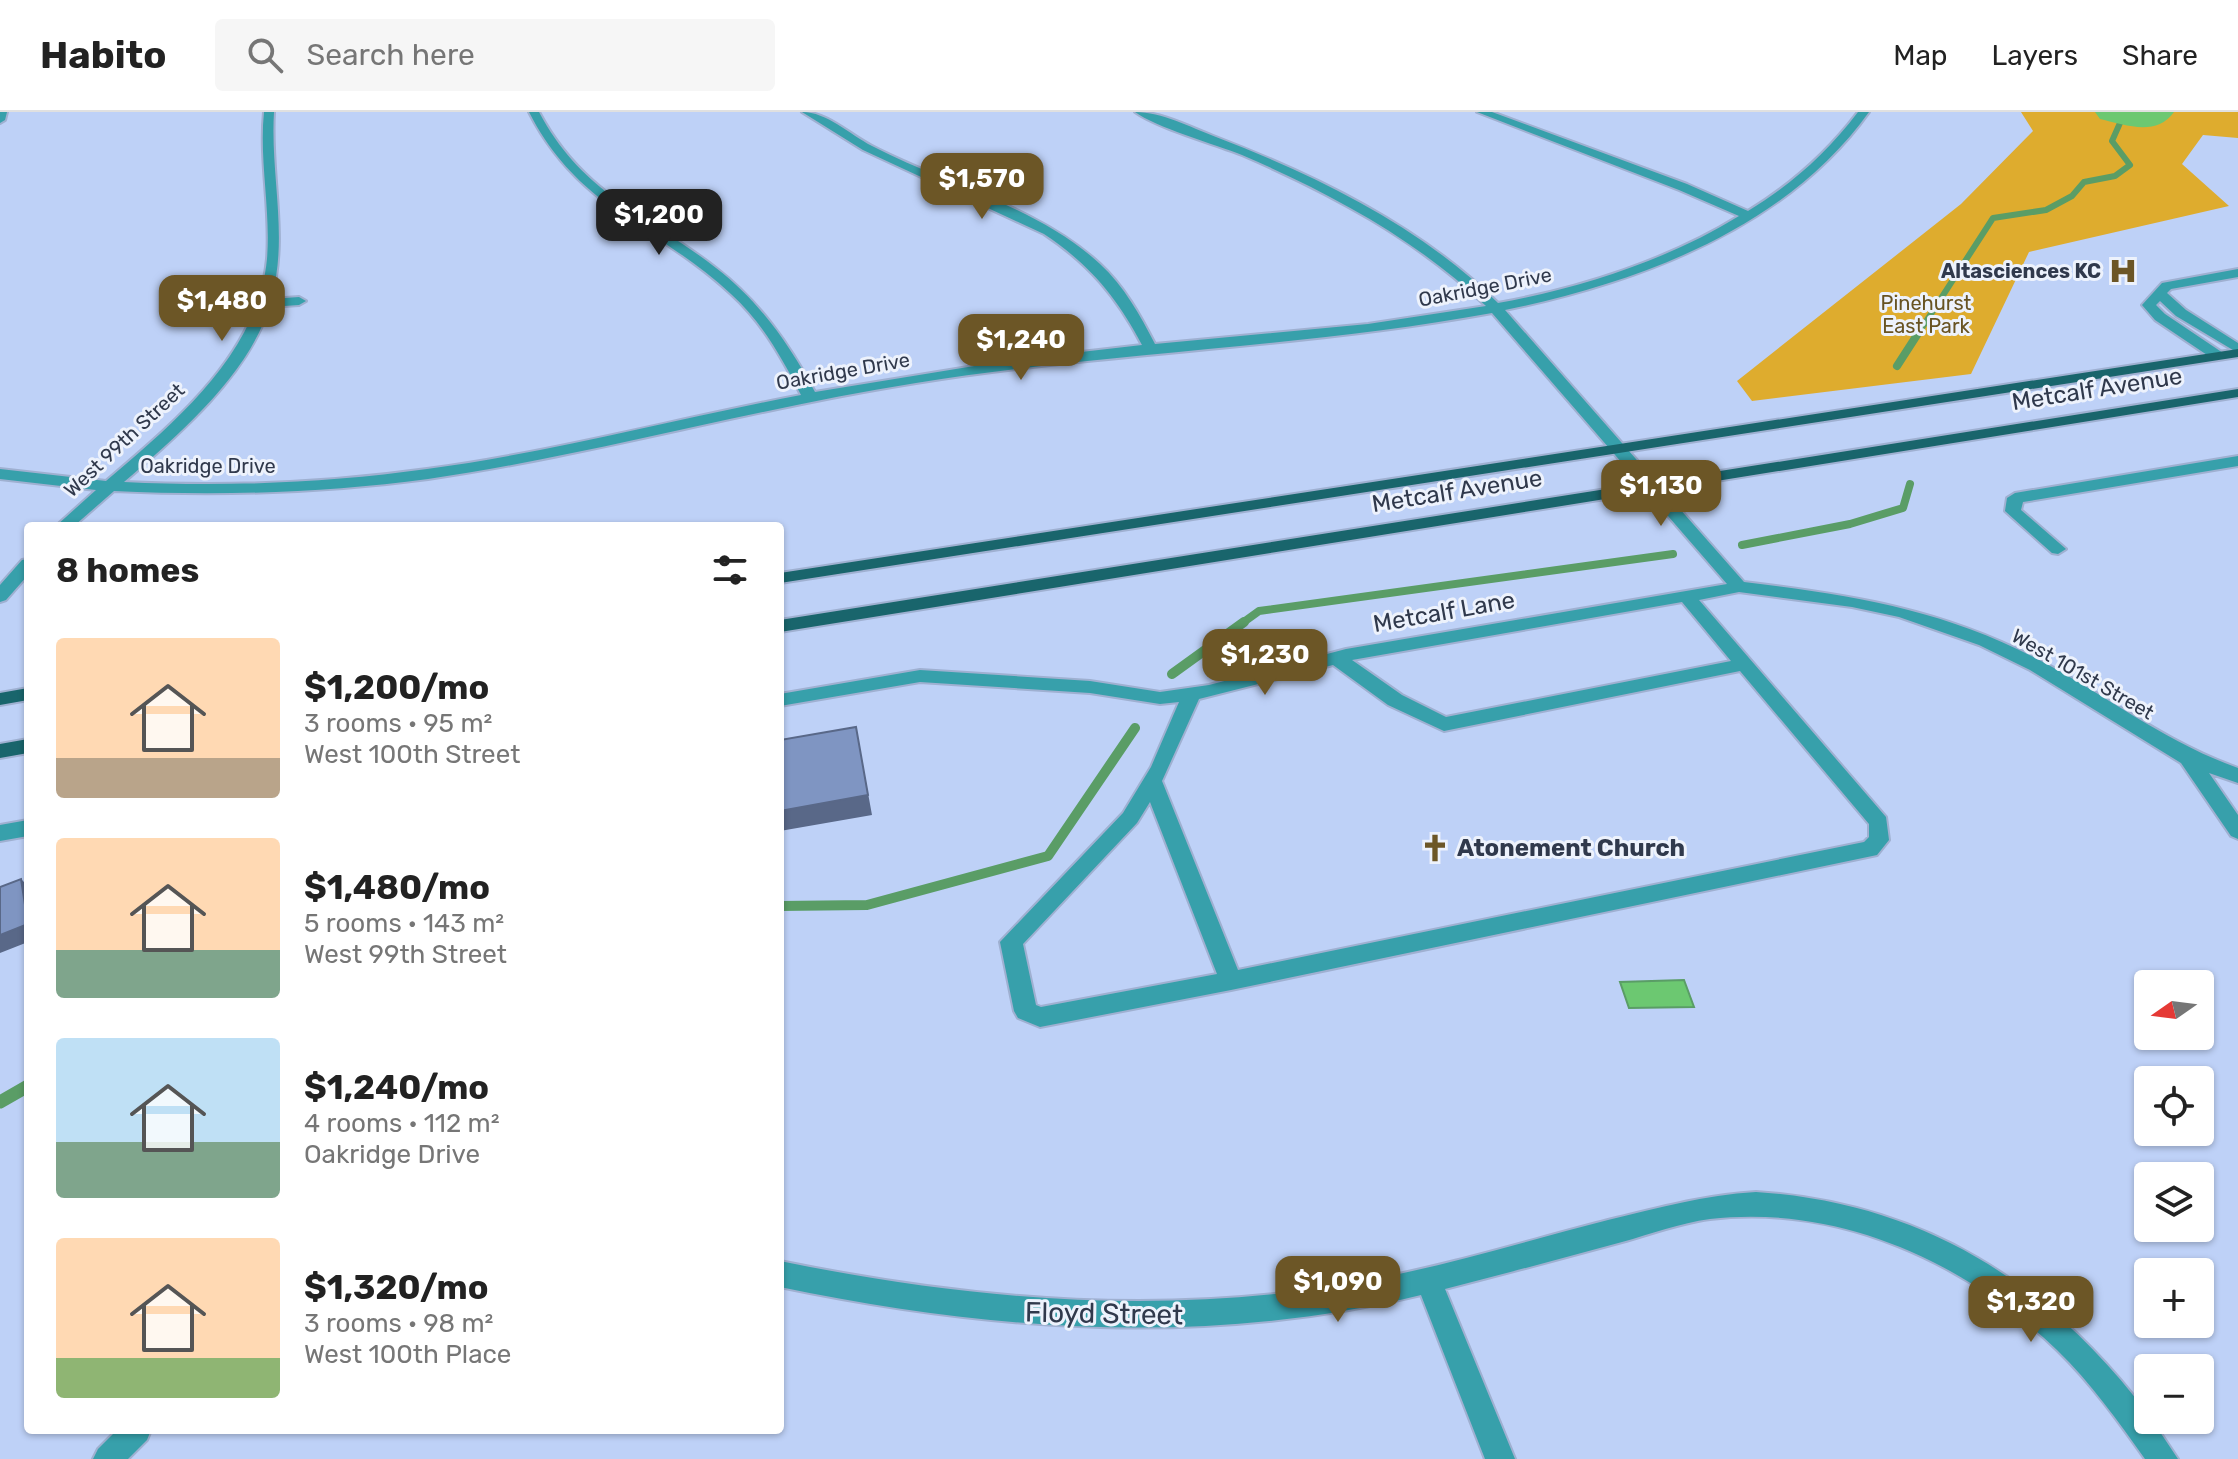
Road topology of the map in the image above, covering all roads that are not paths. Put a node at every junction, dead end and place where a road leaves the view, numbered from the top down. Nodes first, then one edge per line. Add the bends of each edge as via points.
1 (2, 112) edge
2 (269, 112) edge
3 (534, 112) edge
4 (807, 112) edge
5 (1140, 112) edge
6 (1482, 112) edge
7 (1864, 112) edge
8 (0, 120) edge
9 (1747, 215) junction
10 (2238, 273) edge
11 (2160, 294) junction
12 (299, 301) dead end
13 (262, 304) junction
14 (1494, 308) junction
15 (1150, 348) junction
16 (2238, 351) edge
17 (2218, 356) junction
18 (2238, 393) edge
19 (810, 397) junction
20 (1622, 447) junction
21 (2238, 461) edge
22 (0, 474) edge
23 (110, 484) junction
24 (1651, 486) junction
25 (68, 522) edge
26 (2058, 549) dead end
27 (24, 569) edge
28 (784, 577) edge
29 (1739, 587) junction
30 (0, 596) edge
31 (1686, 596) junction
32 (784, 625) edge
33 (1336, 658) junction
34 (1745, 664) junction
35 (1192, 693) junction
36 (24, 695) edge
37 (0, 699) edge
38 (784, 699) edge
39 (24, 747) edge
40 (0, 751) edge
41 (2188, 758) junction
42 (2238, 776) edge
43 (1152, 781) junction
44 (24, 829) edge
45 (2238, 831) edge
46 (0, 833) edge
47 (1231, 981) junction
48 (784, 1275) edge
49 (1428, 1279) junction
50 (133, 1434) edge
51 (108, 1459) edge
52 (1500, 1459) edge
53 (2163, 1459) edge

1 - 8 street
2 - 13 street, West 99th Street via 272,259
3 - 19 street via 558,156 581,179 737,292 768,325
4 - 15 street via 867,148 1073,247 1116,286
5 - 14 street via 1249,153 1338,195 1442,263
6 - 9 street
7 - 9 street, Oakridge Drive via 1806,176
9 - 14 street, Oakridge Drive via 1626,273
10 - 11 street via 2167,286
11 - 16 street
11 - 17 street via 2149,305 2160,317
12 - 13 street
13 - 23 street, West 99th Street via 251,334 208,393
14 - 15 street, Oakridge Drive via 1417,321
14 - 20 street
15 - 19 street, Oakridge Drive
16 - 17 main road, Metcalf Avenue
17 - 20 main road, Metcalf Avenue
18 - 24 main road, Metcalf Avenue
19 - 23 street, Oakridge Drive via 423,475 247,488
20 - 24 street
20 - 28 main road, Metcalf Avenue
21 - 26 street via 2015,498 2013,511
22 - 23 street, Oakridge Drive
23 - 25 street, West 99th Street
24 - 29 street
24 - 32 main road, Metcalf Avenue
27 - 30 street
29 - 31 street, Metcalf Lane
29 - 41 street, West 101st Street via 1852,601 1955,630 2036,666
31 - 33 street, Metcalf Lane
31 - 34 street
33 - 34 street via 1395,700 1444,724
33 - 35 street, Metcalf Lane
34 - 47 street via 1879,822 1879,840 1870,849
35 - 38 street, Metcalf Lane via 1160,698 1090,687 920,676
35 - 43 street
36 - 37 main road
39 - 40 main road
41 - 42 street
41 - 45 street, West 101st Street
43 - 47 street
43 - 47 street via 1130,818 1011,942 1026,1011 1040,1017
44 - 46 street
48 - 49 street, Floyd Street via 943,1306 1054,1316 1183,1316 1338,1299
49 - 52 street
49 - 53 street, Floyd Street via 1707,1207 1762,1202 1829,1210 1898,1231 1995,1283 2054,1329 2114,1392
50 - 51 street

